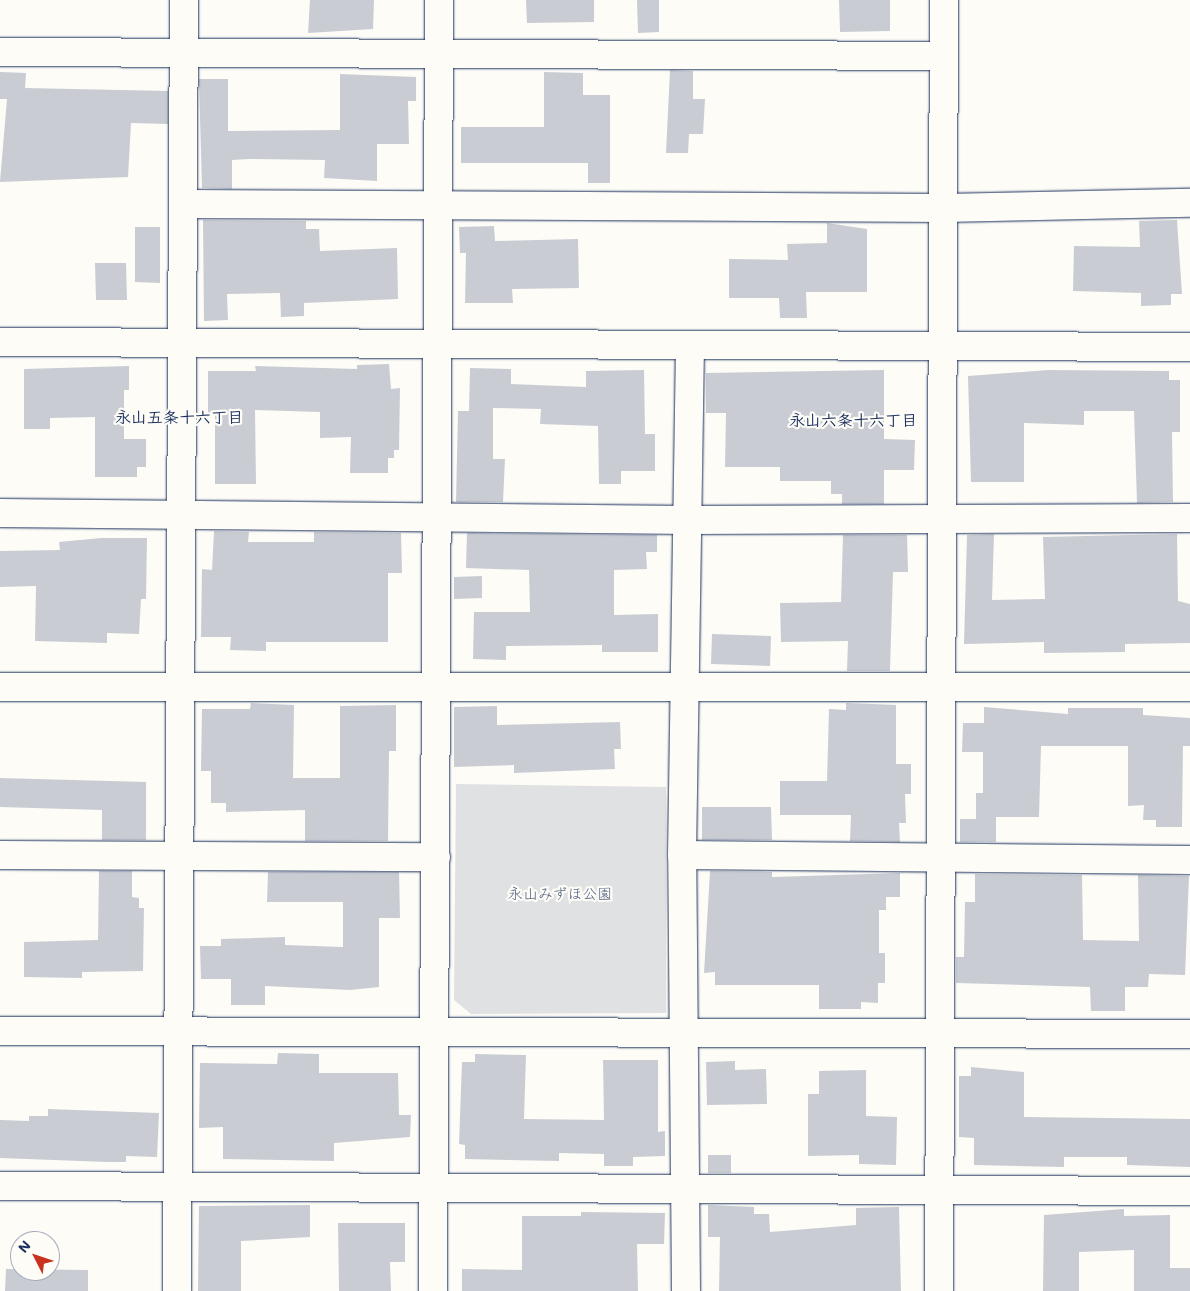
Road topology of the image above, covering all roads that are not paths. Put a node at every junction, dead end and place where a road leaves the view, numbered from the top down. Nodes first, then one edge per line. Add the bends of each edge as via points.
1 (184, 0) edge
2 (439, 0) edge
3 (944, 0) edge
4 (0, 52) edge
5 (185, 53) junction
6 (438, 54) junction
7 (943, 56) junction
8 (436, 202) junction
9 (1190, 203) edge
10 (185, 204) junction
11 (945, 208) junction
12 (0, 342) edge
13 (437, 343) junction
14 (942, 344) junction
15 (185, 345) junction
16 (1190, 346) edge
17 (690, 347) junction
18 (0, 513) edge
19 (437, 516) junction
20 (181, 518) junction
21 (1190, 518) edge
22 (941, 519) junction
23 (688, 520) junction
24 (686, 685) junction
25 (434, 686) junction
26 (0, 687) edge
27 (183, 687) junction
28 (1190, 687) edge
29 (941, 689) junction
30 (0, 855) edge
31 (682, 855) junction
32 (182, 856) junction
33 (436, 857) junction
34 (940, 858) junction
35 (1190, 860) edge
36 (0, 1031) edge
37 (181, 1032) junction
38 (432, 1032) junction
39 (683, 1032) junction
40 (940, 1034) junction
41 (1190, 1034) edge
42 (0, 1186) edge
43 (179, 1188) junction
44 (940, 1189) junction
45 (434, 1191) junction
46 (685, 1191) junction
47 (1190, 1191) edge
48 (177, 1291) edge
49 (433, 1291) edge
50 (686, 1291) edge
51 (939, 1291) edge

1 - 5 street
2 - 6 street
3 - 7 street
4 - 5 street
5 - 6 street
5 - 10 street
6 - 7 street
6 - 8 street
7 - 11 street
8 - 10 street
8 - 11 street
8 - 13 street
9 - 11 street
10 - 15 street
11 - 14 street
12 - 15 street
13 - 15 street
13 - 17 street
13 - 19 street
14 - 16 street
14 - 17 street
14 - 22 street
15 - 20 street
17 - 23 street
18 - 20 street
19 - 20 street
19 - 23 street
19 - 25 street
20 - 27 street
21 - 22 street
22 - 23 street
22 - 29 street
23 - 24 street
24 - 25 street
24 - 29 street
24 - 31 street
25 - 27 street
25 - 33 street
26 - 27 street
27 - 32 street
28 - 29 street
29 - 34 street
30 - 32 street
31 - 34 street
31 - 39 street
32 - 33 street
32 - 37 street
33 - 38 street
34 - 35 street
34 - 40 street
36 - 37 street
37 - 38 street
37 - 43 street
38 - 39 street
38 - 45 street
39 - 40 street
39 - 46 street
40 - 41 street
40 - 44 street
42 - 43 street
43 - 45 street
43 - 48 street
44 - 46 street
44 - 47 street
44 - 51 street
45 - 46 street
45 - 49 street
46 - 50 street

